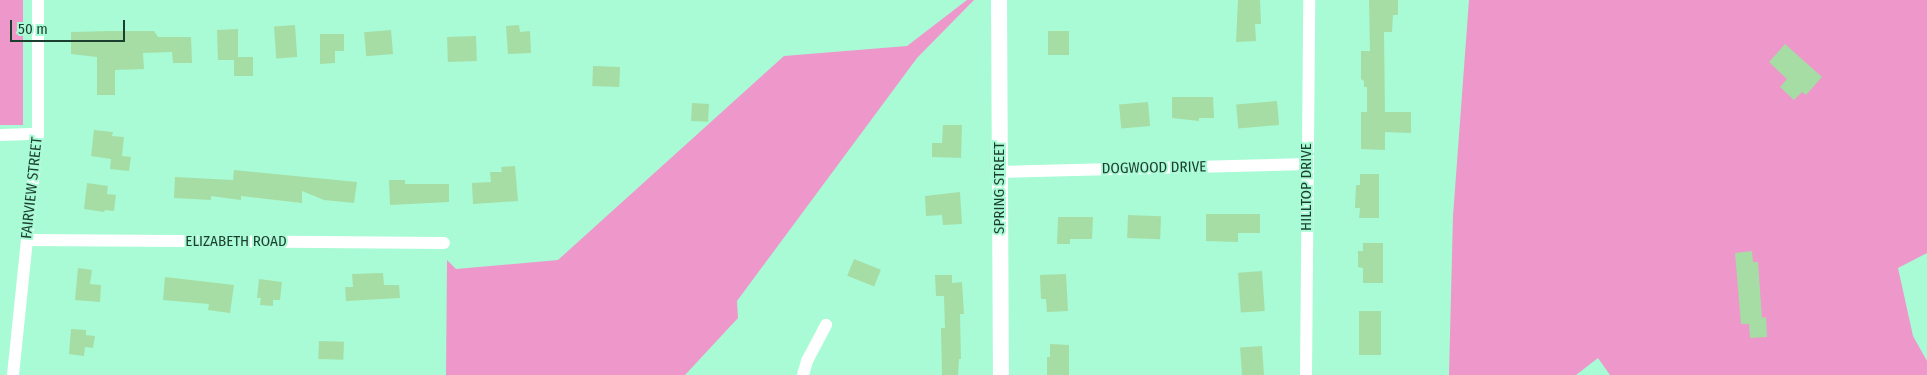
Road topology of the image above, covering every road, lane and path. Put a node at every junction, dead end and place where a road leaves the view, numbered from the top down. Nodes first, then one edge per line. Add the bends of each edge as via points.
1 (38, 0) edge
2 (999, 0) edge
3 (1309, 0) edge
4 (38, 134) junction
5 (0, 135) edge
6 (1307, 164) junction
7 (1000, 172) junction
8 (27, 240) junction
9 (444, 243) dead end
10 (826, 325) dead end
11 (13, 375) edge
12 (804, 375) edge
13 (1001, 375) edge
14 (1306, 375) edge

1 - 4 street, FAIRVIEW STREET
2 - 7 street, SPRING STREET
3 - 6 street, HILLTOP DRIVE
4 - 5 street
4 - 8 street, FAIRVIEW STREET
6 - 7 street, DOGWOOD DRIVE
6 - 14 street, HILLTOP DRIVE
7 - 13 street, SPRING STREET
8 - 9 street, ELIZABETH ROAD
8 - 11 street, FAIRVIEW STREET
10 - 12 street via 807,361

